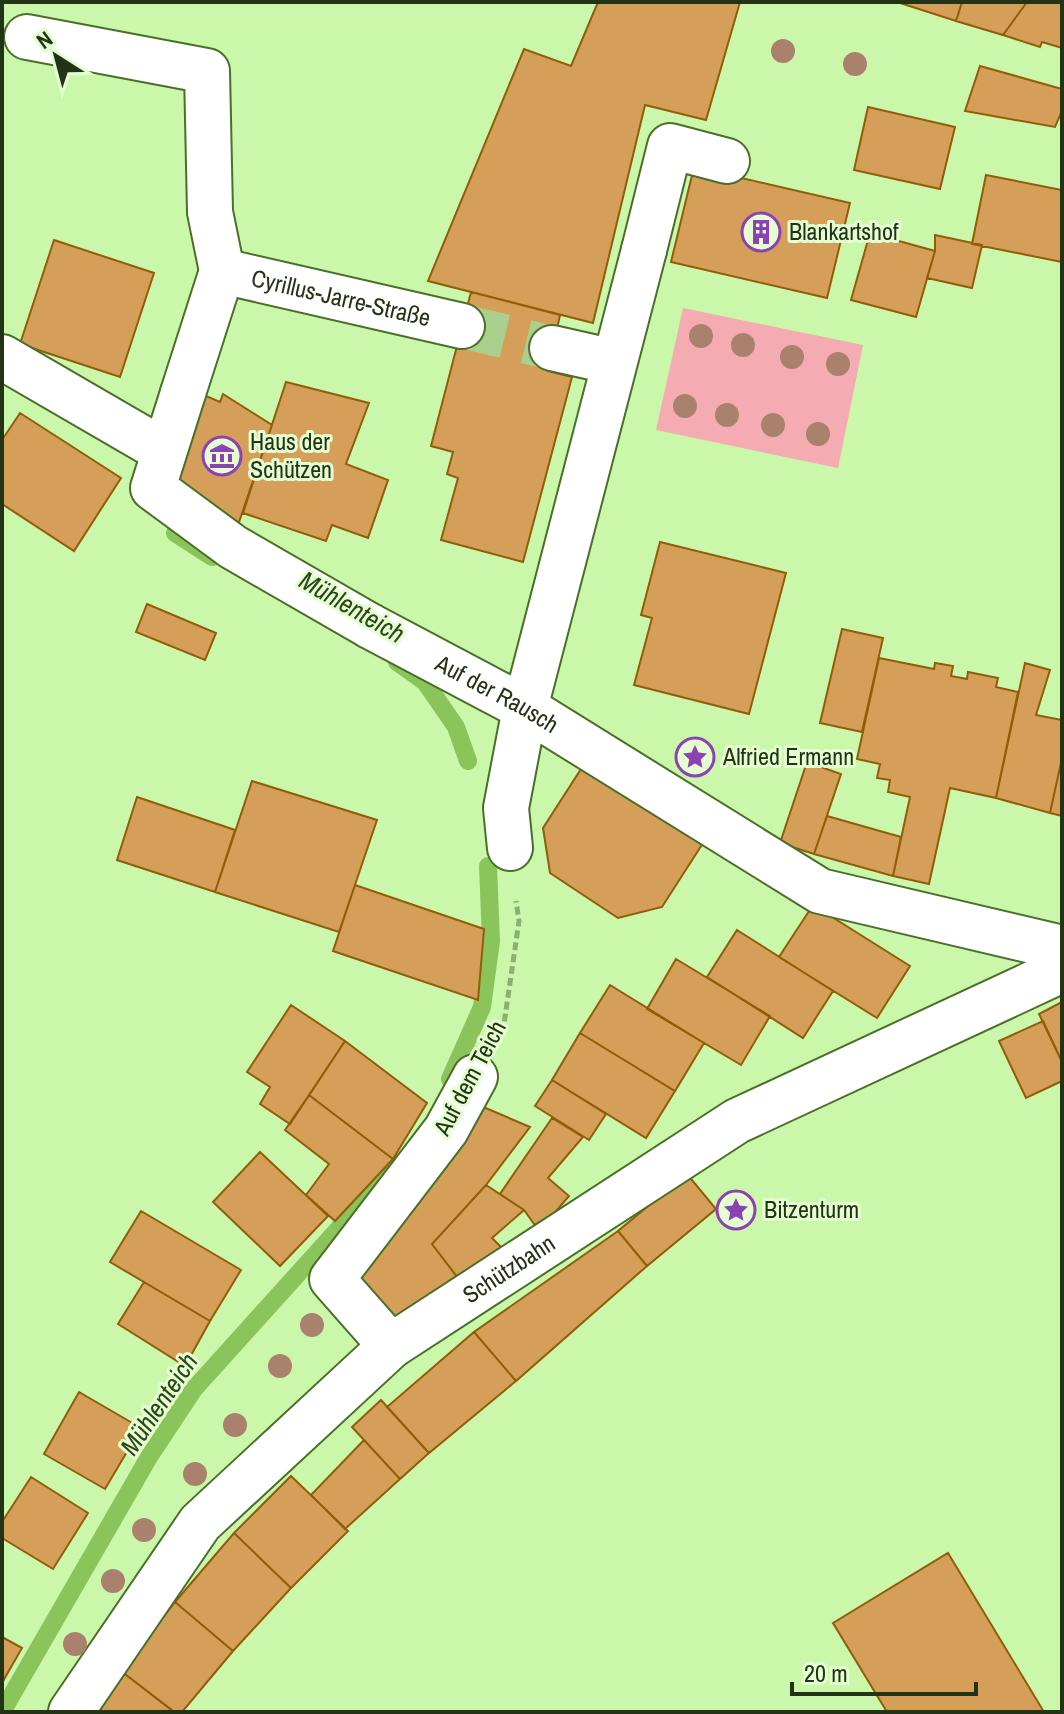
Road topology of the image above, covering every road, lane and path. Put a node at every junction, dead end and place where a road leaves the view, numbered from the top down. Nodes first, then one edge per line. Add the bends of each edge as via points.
1 (27, 37) dead end
2 (727, 161) dead end
3 (222, 271) junction
4 (462, 326) tunnel mouth
5 (552, 348) tunnel mouth
6 (2, 357) edge
7 (614, 362) junction
8 (164, 451) junction
9 (525, 708) junction
10 (510, 848) joint
11 (1062, 948) edge
12 (1062, 970) edge
13 (475, 1077) joint
14 (391, 1346) junction
15 (71, 1712) edge

1 - 3 street, Cyrillus-Jarre-Straße via 207,71 210,212
2 - 7 street via 670,146
3 - 4 street, Cyrillus-Jarre-Straße
3 - 8 street, Cyrillus-Jarre-Straße
5 - 7 street
6 - 8 street
7 - 9 street
8 - 9 street, Auf der Rausch via 153,488 233,547
9 - 10 street via 506,808
9 - 11 street, Auf der Rausch via 820,891
10 - 13 path, Auf dem Teich via 519,921 504,1024
12 - 14 street, Schützbahn via 737,1121
13 - 14 street, Auf dem Teich via 446,1130 332,1279
14 - 15 street, Schützbahn via 200,1523

